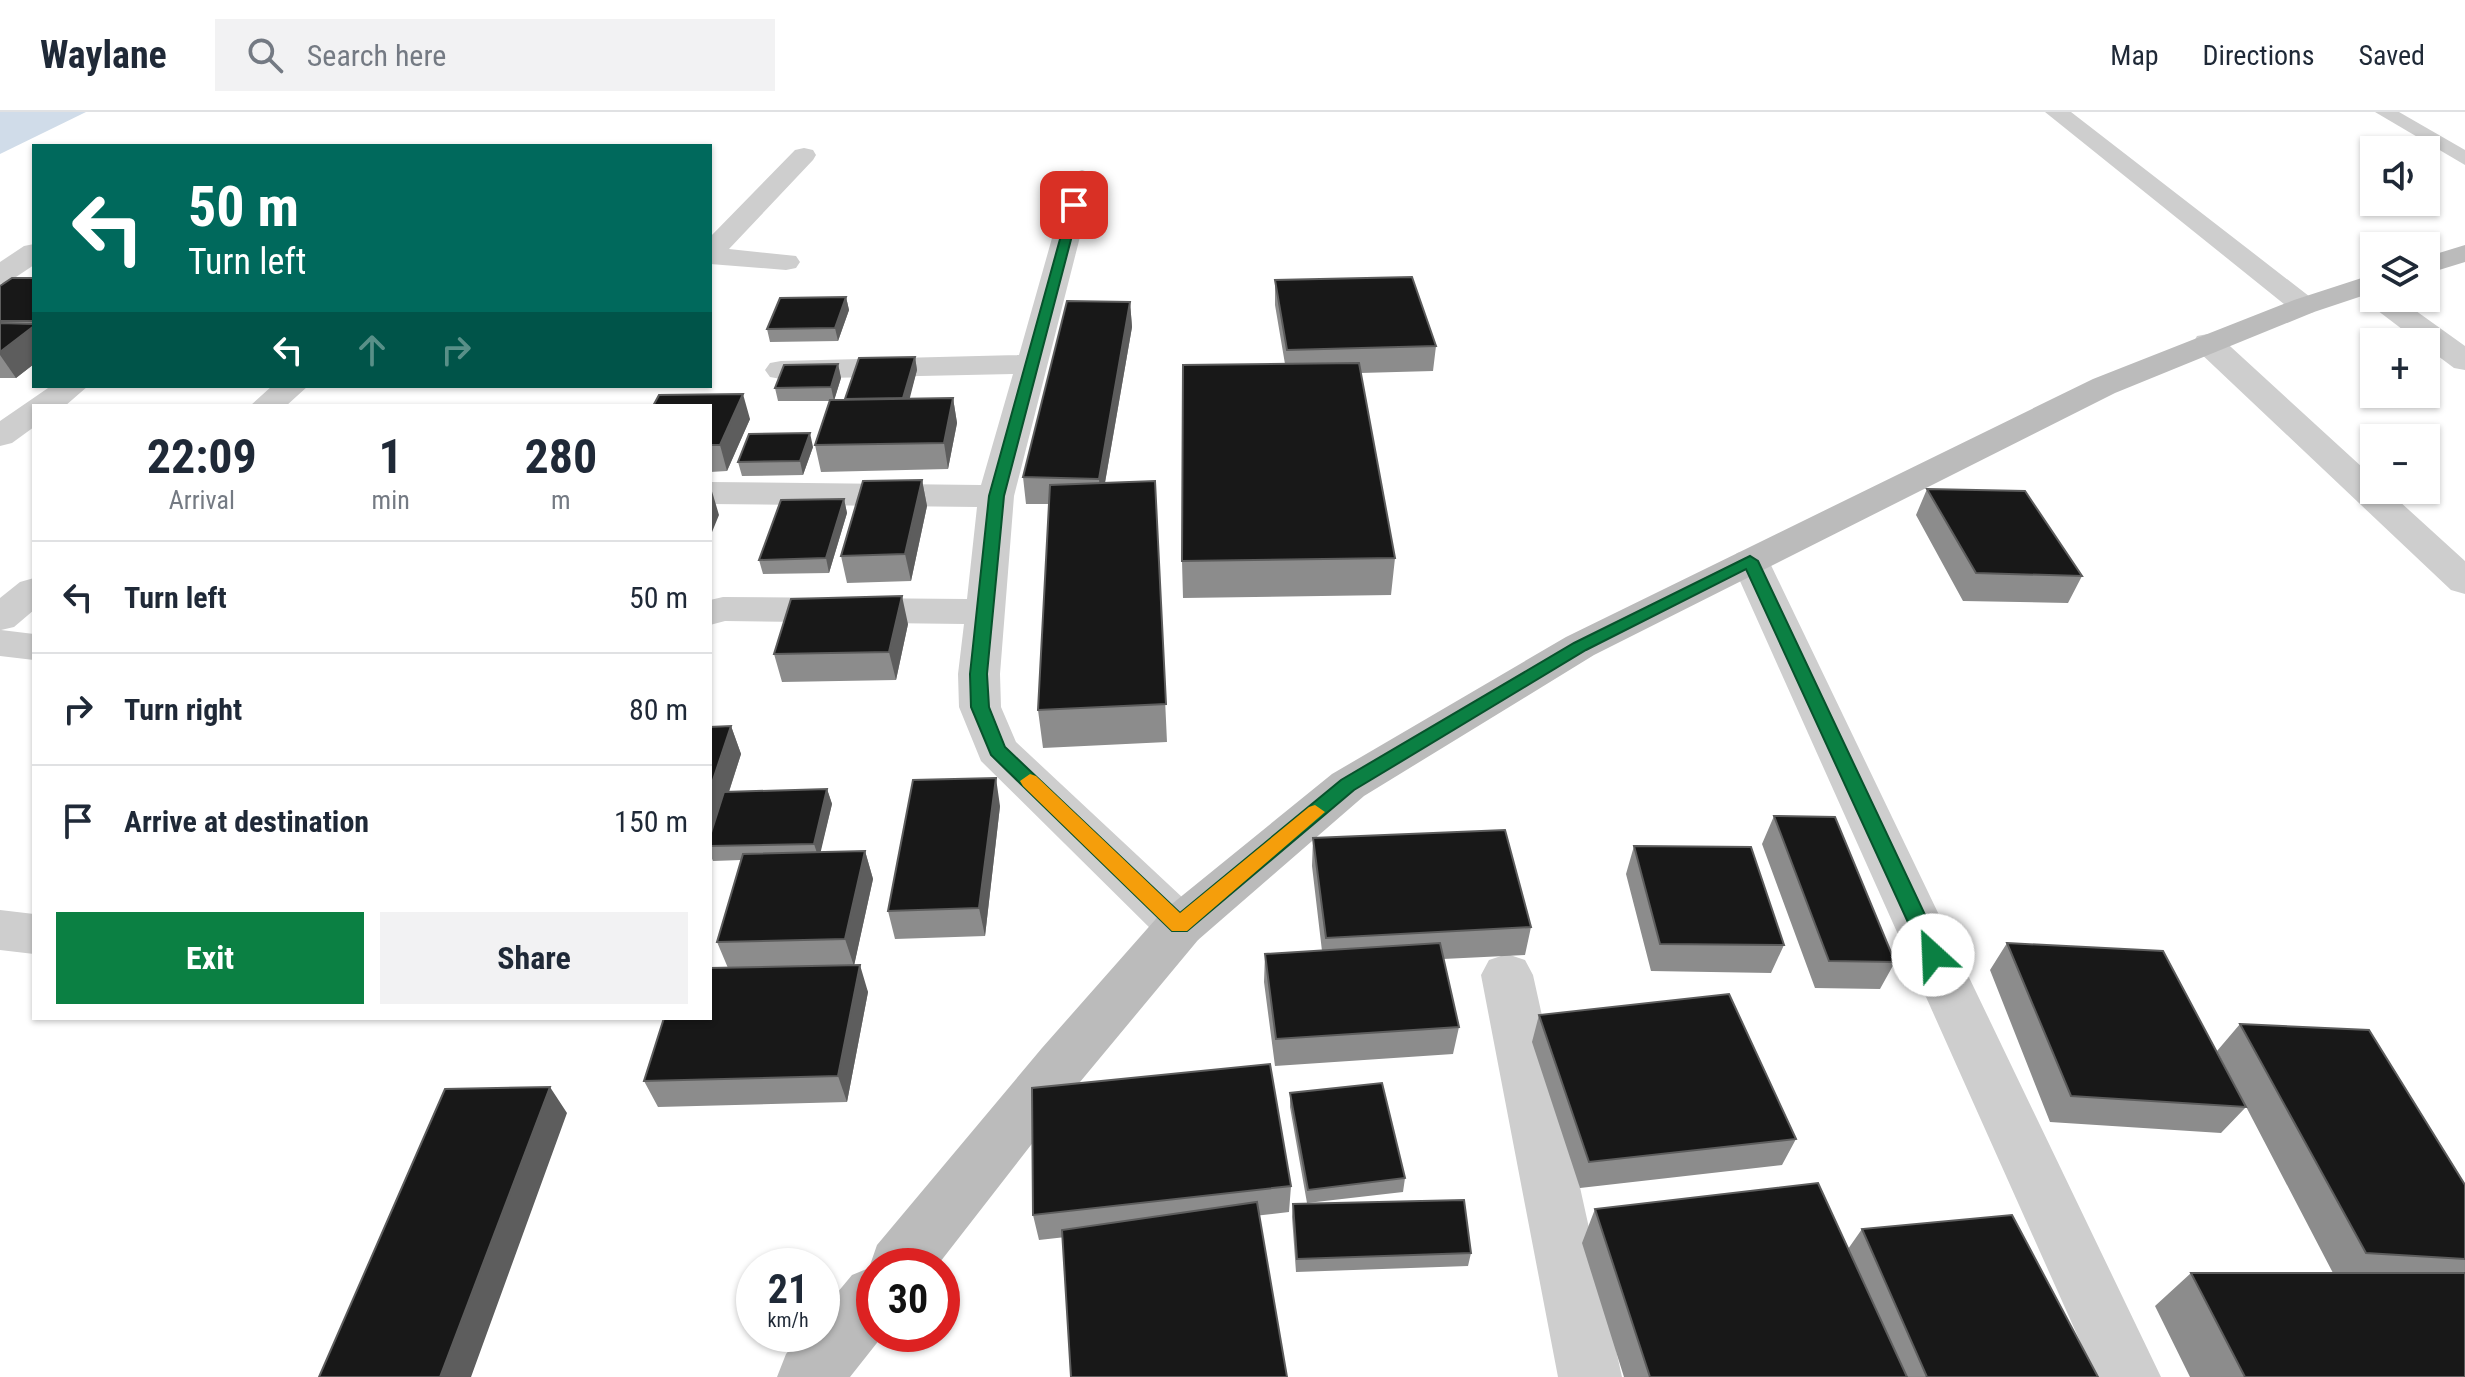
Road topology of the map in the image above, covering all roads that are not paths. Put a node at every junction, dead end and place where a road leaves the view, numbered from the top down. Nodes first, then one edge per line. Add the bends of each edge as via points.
1 (2057, 112) edge
2 (2385, 112) edge
3 (804, 155) dead end
4 (2465, 159) edge
5 (1082, 178) dead end
6 (712, 253) edge
7 (2465, 253) edge
8 (32, 255) edge
9 (712, 255) edge
10 (2440, 261) edge
11 (786, 262) dead end
12 (8, 285) edge
13 (2360, 294) edge
14 (2304, 306) junction
15 (2400, 312) edge
16 (2208, 343) junction
17 (2465, 361) edge
18 (1029, 364) junction
19 (781, 370) edge
20 (69, 388) edge
21 (289, 388) edge
22 (46, 404) edge
23 (269, 404) edge
24 (32, 413) edge
25 (0, 437) edge
26 (32, 442) edge
27 (712, 493) edge
28 (996, 496) junction
29 (1750, 561) junction
30 (2465, 582) edge
31 (32, 592) edge
32 (712, 612) edge
33 (986, 612) junction
34 (0, 618) edge
35 (0, 643) edge
36 (32, 647) edge
37 (1180, 926) junction
38 (0, 930) edge
39 (32, 934) edge
40 (1507, 975) dead end
41 (914, 1248) edge
42 (856, 1319) edge
43 (809, 1377) edge
44 (1590, 1377) edge
45 (2129, 1377) edge

1 - 14 street
2 - 4 lane
3 - 6 street
5 - 18 street
7 - 10 street
8 - 12 street
9 - 11 street
13 - 14 street
14 - 16 street
15 - 17 street
16 - 29 street via 2104,386
16 - 30 street
18 - 19 street
18 - 28 street
20 - 22 street
21 - 23 street
24 - 25 street
25 - 26 street
27 - 28 street
28 - 33 street
29 - 37 street via 1580,646 1348,785
29 - 45 street
31 - 34 street
32 - 33 street
33 - 37 street via 980,707 997,750
35 - 36 street
37 - 41 street
38 - 39 street
40 - 44 street
42 - 43 street

